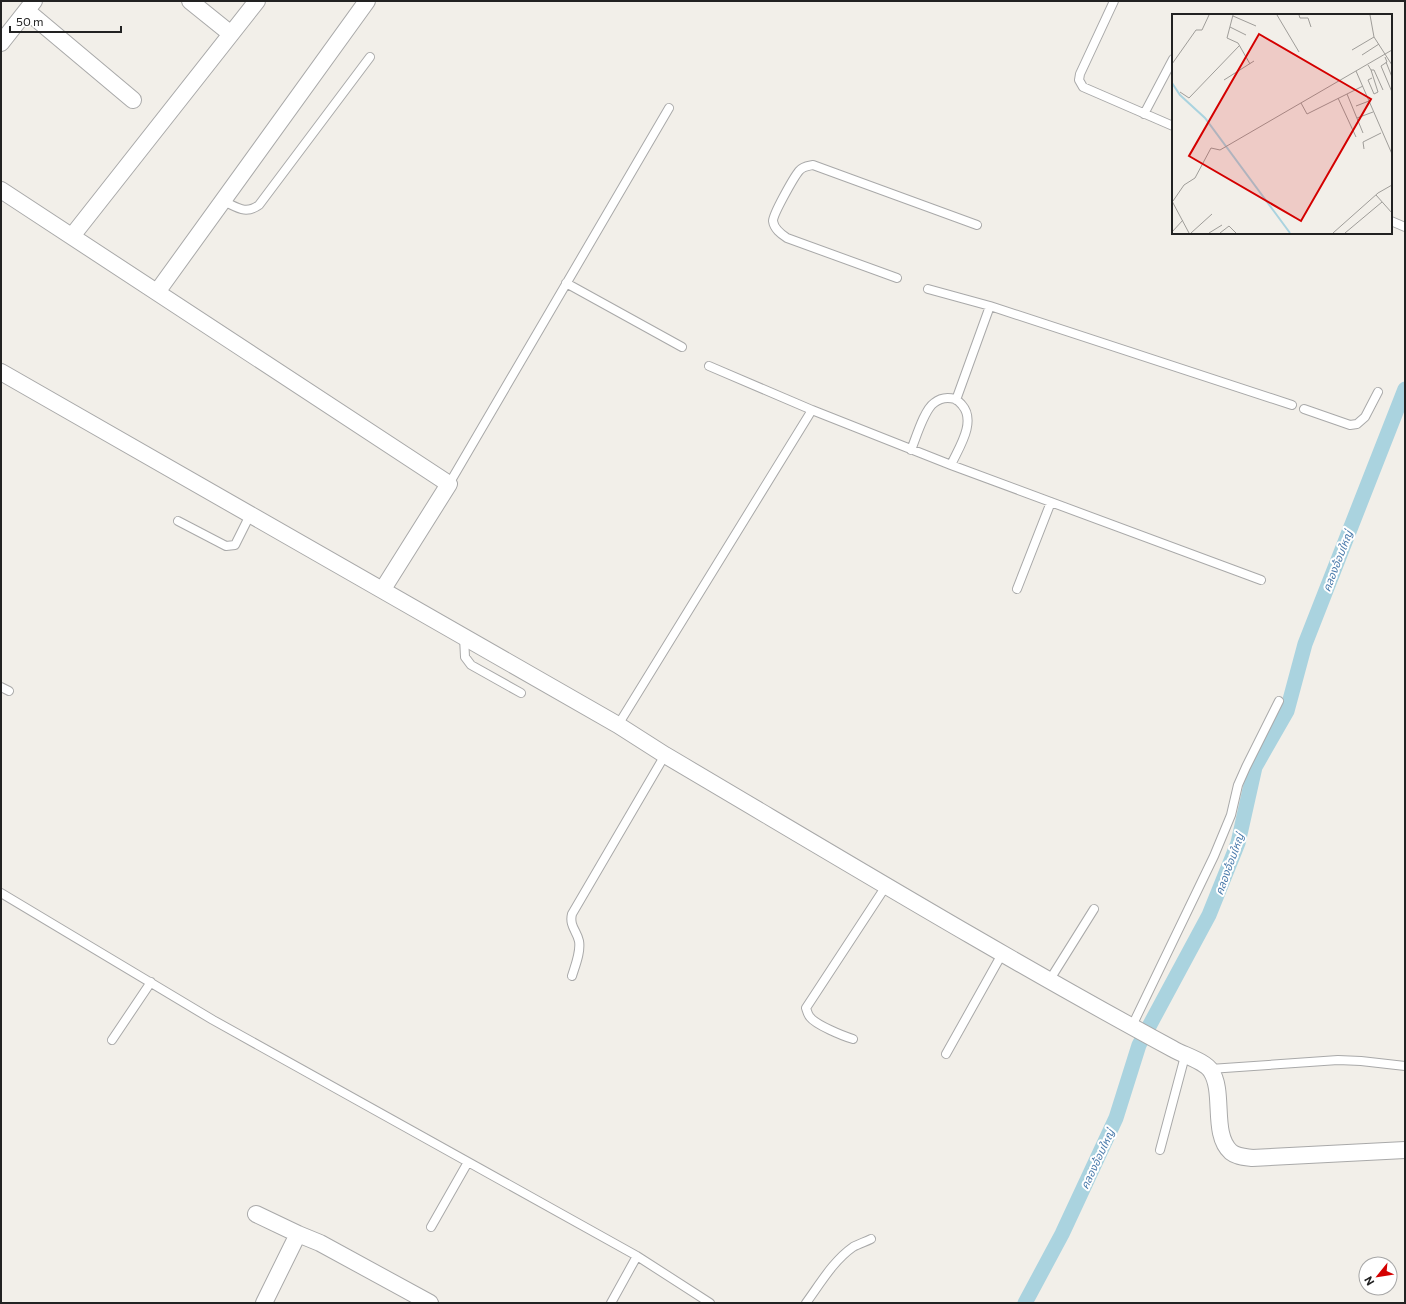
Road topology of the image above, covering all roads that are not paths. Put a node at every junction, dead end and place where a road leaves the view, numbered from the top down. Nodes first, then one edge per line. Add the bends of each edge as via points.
1 (190, 1) edge
2 (257, 1) edge
3 (367, 1) edge
4 (1114, 1) edge
5 (31, 6) edge
6 (230, 34) junction
7 (1, 43) edge
8 (370, 57) dead end
9 (1172, 61) edge
10 (132, 100) dead end
11 (669, 108) dead end
12 (1144, 114) junction
13 (1172, 126) edge
14 (1, 190) edge
15 (222, 200) junction
16 (1392, 221) edge
17 (977, 225) dead end
18 (1405, 227) edge
19 (72, 236) junction
20 (897, 278) dead end
21 (566, 283) junction
22 (928, 289) dead end
23 (157, 292) junction
24 (990, 306) junction
25 (682, 347) dead end
26 (709, 366) dead end
27 (1, 372) edge
28 (1378, 392) dead end
29 (956, 400) junction
30 (1292, 405) dead end
31 (1304, 409) dead end
32 (812, 410) junction
33 (911, 450) junction
34 (951, 465) junction
35 (449, 484) junction
36 (1051, 502) junction
37 (250, 515) junction
38 (178, 521) dead end
39 (1261, 580) dead end
40 (1017, 589) dead end
41 (383, 590) junction
42 (464, 637) junction
43 (521, 693) dead end
44 (1279, 701) dead end
45 (618, 725) junction
46 (665, 755) junction
47 (886, 886) junction
48 (1, 893) edge
49 (1094, 909) dead end
50 (1002, 954) junction
51 (572, 976) dead end
52 (1049, 981) junction
53 (151, 982) junction
54 (1135, 1028) junction
55 (853, 1039) dead end
56 (112, 1040) dead end
57 (946, 1054) dead end
58 (1185, 1056) junction
59 (1405, 1066) edge
60 (1210, 1069) junction
61 (1160, 1150) dead end
62 (1405, 1150) edge
63 (468, 1162) junction
64 (256, 1214) dead end
65 (431, 1227) dead end
66 (298, 1234) junction
67 (870, 1239) dead end
68 (637, 1256) junction
69 (264, 1303) edge
70 (430, 1303) edge
71 (611, 1303) edge
72 (710, 1303) edge
73 (806, 1303) edge

1 - 6 street
2 - 6 street
3 - 15 street
4 - 12 lane via 1079,80 1083,87
5 - 7 street
5 - 10 street
6 - 19 street
8 - 15 lane via 259,205 252,210 242,210
9 - 12 lane
11 - 21 lane
12 - 13 lane
14 - 19 street
15 - 23 street
16 - 18 lane
17 - 20 lane via 813,165 800,170 776,210 773,221 778,232 787,238
19 - 23 street
21 - 25 lane
21 - 35 lane
22 - 24 lane
23 - 35 street
24 - 29 lane
24 - 30 lane
26 - 32 lane
27 - 37 street
28 - 31 lane via 1365,417 1357,424 1350,425
29 - 33 lane via 944,398 927,410
29 - 34 lane via 964,407 968,418 967,428
32 - 33 lane
32 - 45 lane
33 - 34 lane
34 - 36 lane
35 - 41 street
36 - 39 lane
36 - 40 lane
37 - 38 lane via 235,545 226,546
37 - 41 street
41 - 42 street
42 - 43 lane via 465,657 472,666
42 - 45 street
44 - 54 lane via 1246,766 1238,785 1231,815 1214,856
45 - 46 street
46 - 47 street
46 - 51 lane via 572,914 571,920 579,942
47 - 50 street
47 - 55 lane via 806,1008 814,1021
48 - 53 lane
49 - 52 lane
50 - 52 street
50 - 57 lane
52 - 54 street
53 - 56 lane
53 - 63 lane via 213,1020
54 - 58 street
58 - 60 street via 1203,1063
58 - 61 lane
59 - 60 lane via 1338,1060
60 - 62 street via 1215,1079 1221,1133 1226,1146 1240,1157
63 - 65 lane
63 - 68 lane
64 - 66 street
66 - 69 street
66 - 70 street via 320,1243
67 - 73 lane via 844,1254
68 - 71 lane
68 - 72 lane

